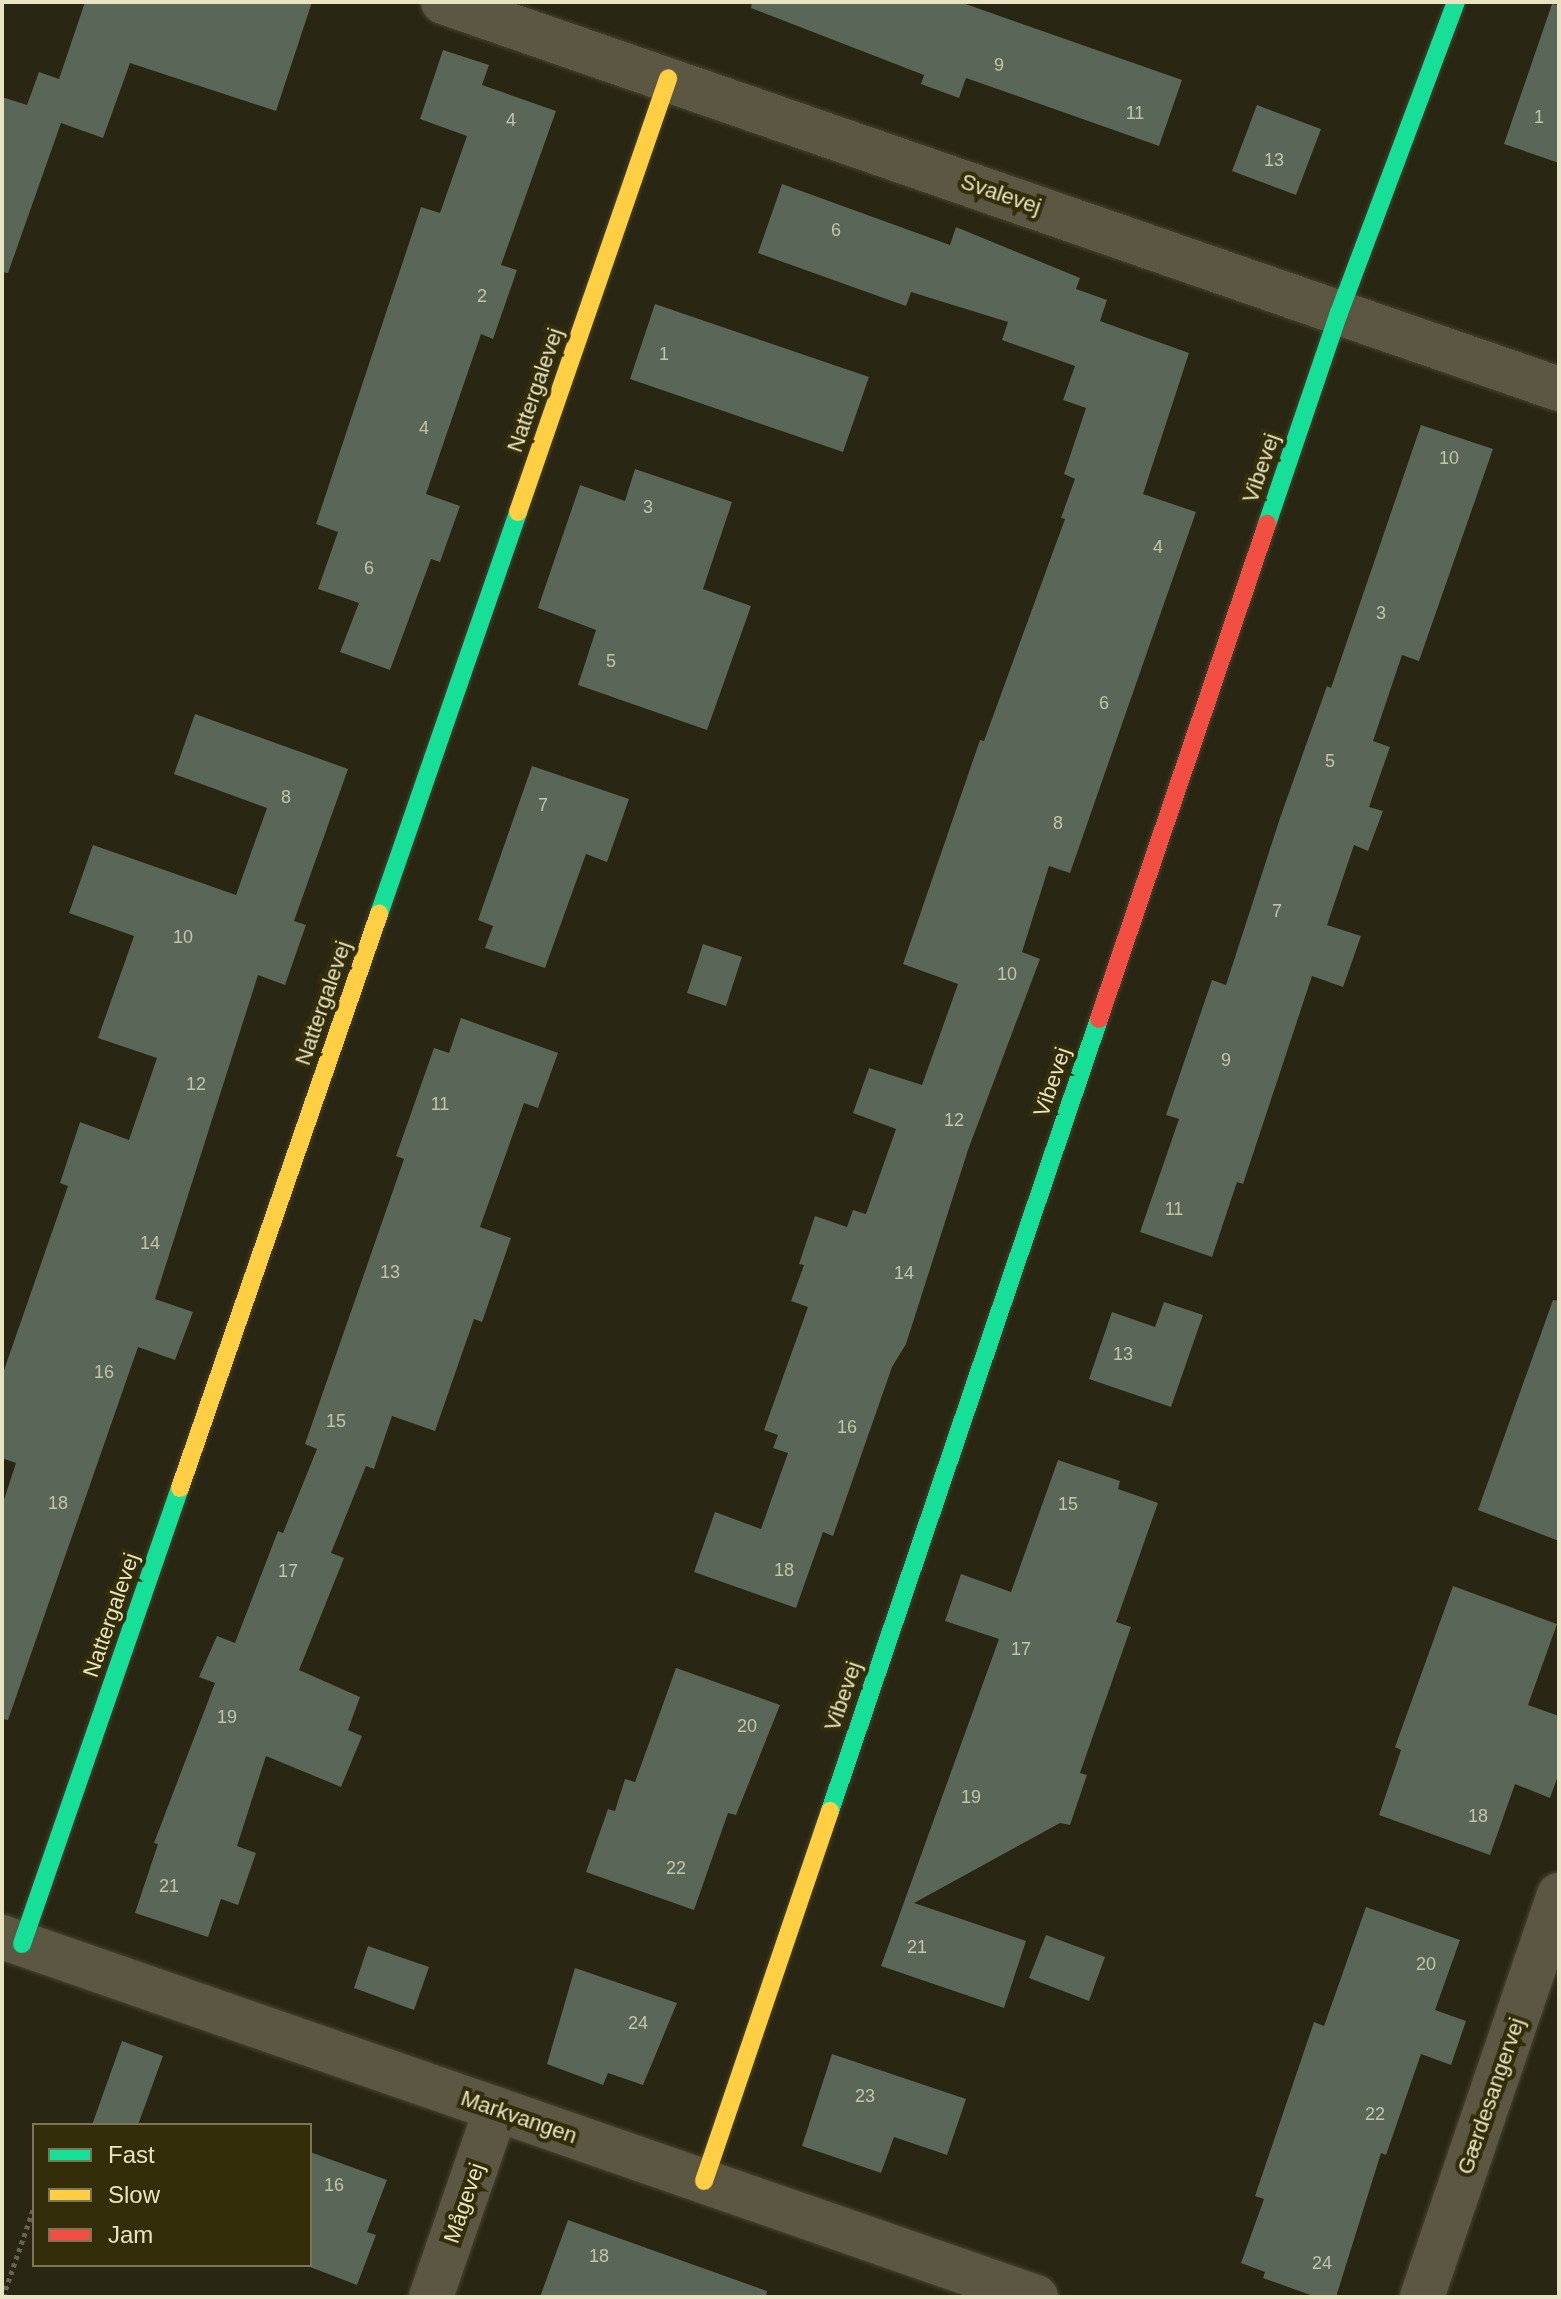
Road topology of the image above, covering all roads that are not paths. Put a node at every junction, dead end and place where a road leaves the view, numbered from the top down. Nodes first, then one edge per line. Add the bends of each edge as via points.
1 (443, 2) edge
2 (1456, 2) edge
3 (668, 78) junction
4 (1339, 313) junction
5 (1559, 389) edge
6 (1559, 1895) edge
7 (12, 1940) edge
8 (496, 2109) junction
9 (704, 2181) junction
10 (431, 2297) edge
11 (1036, 2297) edge
12 (1422, 2297) edge

1 - 3 street, Svalevej
2 - 4 street, Vibevej
3 - 4 street, Svalevej
3 - 7 street, Nattergalevej
4 - 5 street, Svalevej
4 - 9 street, Vibevej
6 - 12 street, Gærdesangervej
7 - 8 street, Markvangen
8 - 9 street, Markvangen
8 - 10 street, Mågevej
9 - 11 street, Markvangen

